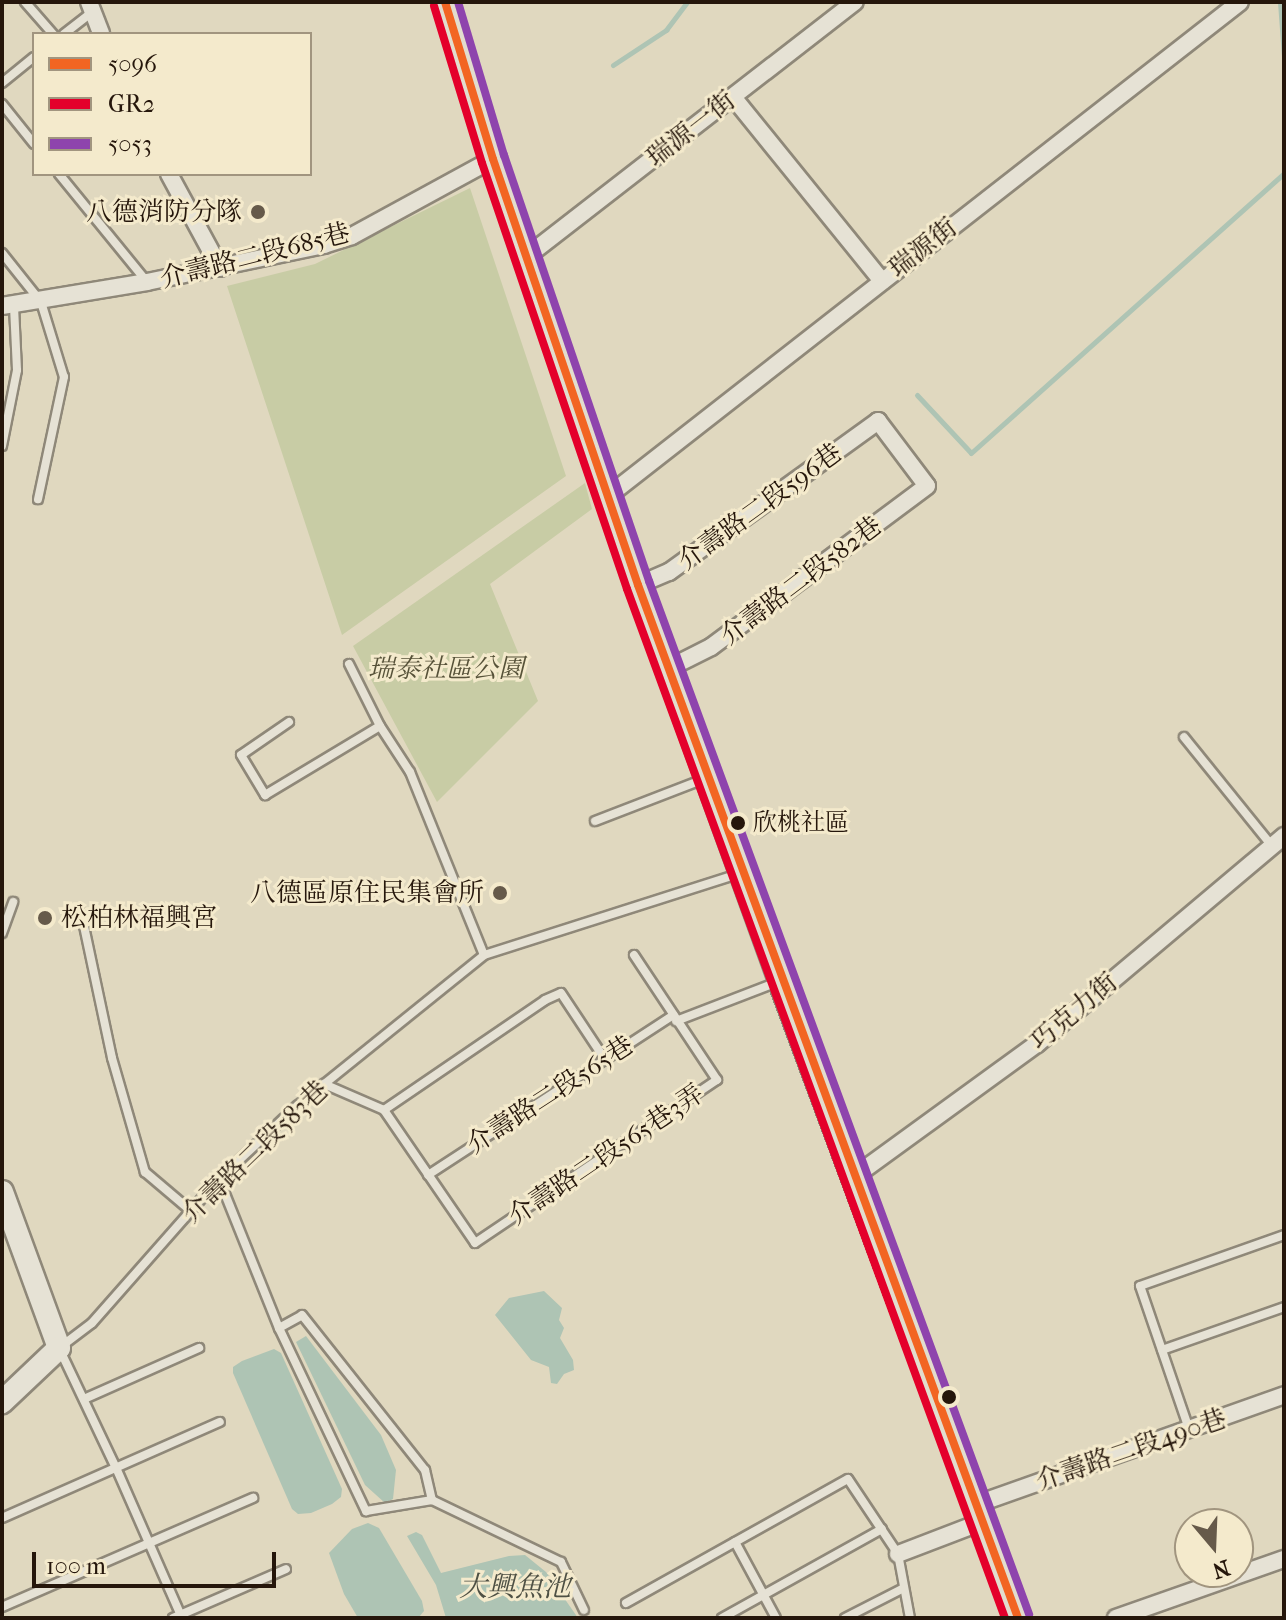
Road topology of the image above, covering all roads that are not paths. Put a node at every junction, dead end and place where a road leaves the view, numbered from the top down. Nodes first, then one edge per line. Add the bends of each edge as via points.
1 (25, 2) edge
2 (445, 2) edge
3 (855, 2) edge
4 (1240, 2) edge
5 (91, 7) edge
6 (51, 32) edge
7 (66, 32) edge
8 (100, 32) edge
9 (32, 59) edge
10 (2, 83) edge
11 (733, 97) junction
12 (2, 104) edge
13 (32, 142) edge
14 (493, 159) junction
15 (61, 176) edge
16 (170, 176) edge
17 (2, 253) edge
18 (526, 257) junction
19 (220, 268) junction
20 (882, 281) junction
21 (147, 282) junction
22 (41, 302) junction
23 (8, 306) edge
24 (878, 421) joint
25 (2, 446) edge
26 (608, 496) junction
27 (38, 499) dead end
28 (638, 585) junction
29 (349, 664) dead end
30 (669, 668) junction
31 (289, 722) dead end
32 (380, 726) junction
33 (1184, 737) dead end
34 (708, 777) junction
35 (595, 821) dead end
36 (1278, 840) edge
37 (743, 873) junction
38 (13, 902) dead end
39 (81, 912) dead end
40 (2, 933) edge
41 (484, 955) junction
42 (634, 955) dead end
43 (781, 981) junction
44 (674, 1018) junction
45 (604, 1058) junction
46 (324, 1084) junction
47 (384, 1110) junction
48 (428, 1175) junction
49 (855, 1176) junction
50 (219, 1179) junction
51 (4, 1207) edge
52 (191, 1211) junction
53 (1284, 1235) edge
54 (1284, 1307) edge
55 (279, 1328) junction
56 (59, 1348) junction
57 (199, 1348) dead end
58 (1162, 1350) junction
59 (1284, 1395) edge
60 (84, 1399) junction
61 (2, 1402) edge
62 (220, 1422) dead end
63 (1189, 1429) junction
64 (116, 1468) junction
65 (253, 1498) dead end
66 (432, 1500) junction
67 (980, 1512) junction
68 (2, 1518) edge
69 (882, 1529) junction
70 (735, 1542) junction
71 (149, 1543) junction
72 (898, 1554) junction
73 (1284, 1559) edge
74 (286, 1569) dead end
75 (904, 1588) junction
76 (762, 1595) junction
77 (626, 1603) dead end
78 (2, 1607) edge
79 (584, 1610) dead end
80 (178, 1617) edge
81 (722, 1618) edge
82 (776, 1618) edge
83 (845, 1618) edge
84 (910, 1618) edge
85 (1018, 1618) edge
86 (1116, 1618) edge

1 - 6 lane
2 - 14 main road
3 - 11 street, 瑞源一街
4 - 20 street, 瑞源街
5 - 7 lane
5 - 8 street
9 - 10 lane
11 - 18 street, 瑞源一街
11 - 20 street
12 - 13 lane
14 - 18 main road
14 - 19 street, 介壽路二段685巷 via 352,236
15 - 21 lane
16 - 19 street
17 - 22 lane
18 - 26 main road
19 - 21 street, 介壽路二段685巷
20 - 26 street, 瑞源街
21 - 22 street, 介壽路二段685巷
22 - 23 street, 介壽路二段685巷
22 - 27 lane via 64,377
23 - 25 lane via 17,370
24 - 28 street, 介壽路二段596巷 via 669,572
24 - 30 street, 介壽路二段582巷 via 927,486 711,647
26 - 28 main road
28 - 30 main road
29 - 32 lane
30 - 34 main road
31 - 32 lane via 241,755 265,795
32 - 41 lane via 410,772
33 - 36 lane
34 - 35 lane
34 - 37 main road
36 - 49 street, 巧克力街 via 1037,1044
37 - 41 lane, 介壽路二段583巷
37 - 43 main road
38 - 40 lane
39 - 52 lane via 112,1058 145,1172
41 - 46 lane, 介壽路二段583巷
42 - 44 lane
43 - 44 lane, 介壽路二段565巷
43 - 49 main road
44 - 45 lane, 介壽路二段565巷
44 - 48 lane, 介壽路二段565巷3弄 via 717,1080 475,1243
45 - 47 lane via 561,993
45 - 48 lane, 介壽路二段565巷
46 - 47 lane
46 - 50 lane, 介壽路二段583巷
47 - 48 lane
49 - 67 main road
50 - 52 lane, 介壽路二段583巷
50 - 55 lane
51 - 56 street
52 - 56 lane, 介壽路二段583巷 via 92,1323
53 - 58 lane via 1140,1286
54 - 58 lane
55 - 66 lane via 302,1315 425,1470
55 - 66 lane via 366,1511
56 - 60 lane
56 - 61 street
57 - 60 lane
58 - 63 lane
59 - 63 street, 介壽路二段490巷
60 - 64 lane
62 - 64 lane
63 - 67 street, 介壽路二段490巷
64 - 68 lane
64 - 71 lane
65 - 71 lane
66 - 79 lane via 561,1562
67 - 72 street, 介壽路二段490巷
67 - 85 main road
69 - 70 lane via 848,1479
69 - 72 lane
69 - 76 lane
70 - 76 lane
70 - 77 lane
71 - 78 lane
71 - 80 lane
72 - 75 lane
73 - 86 street
74 - 80 lane
75 - 83 lane
75 - 84 lane
76 - 81 lane
76 - 82 lane

